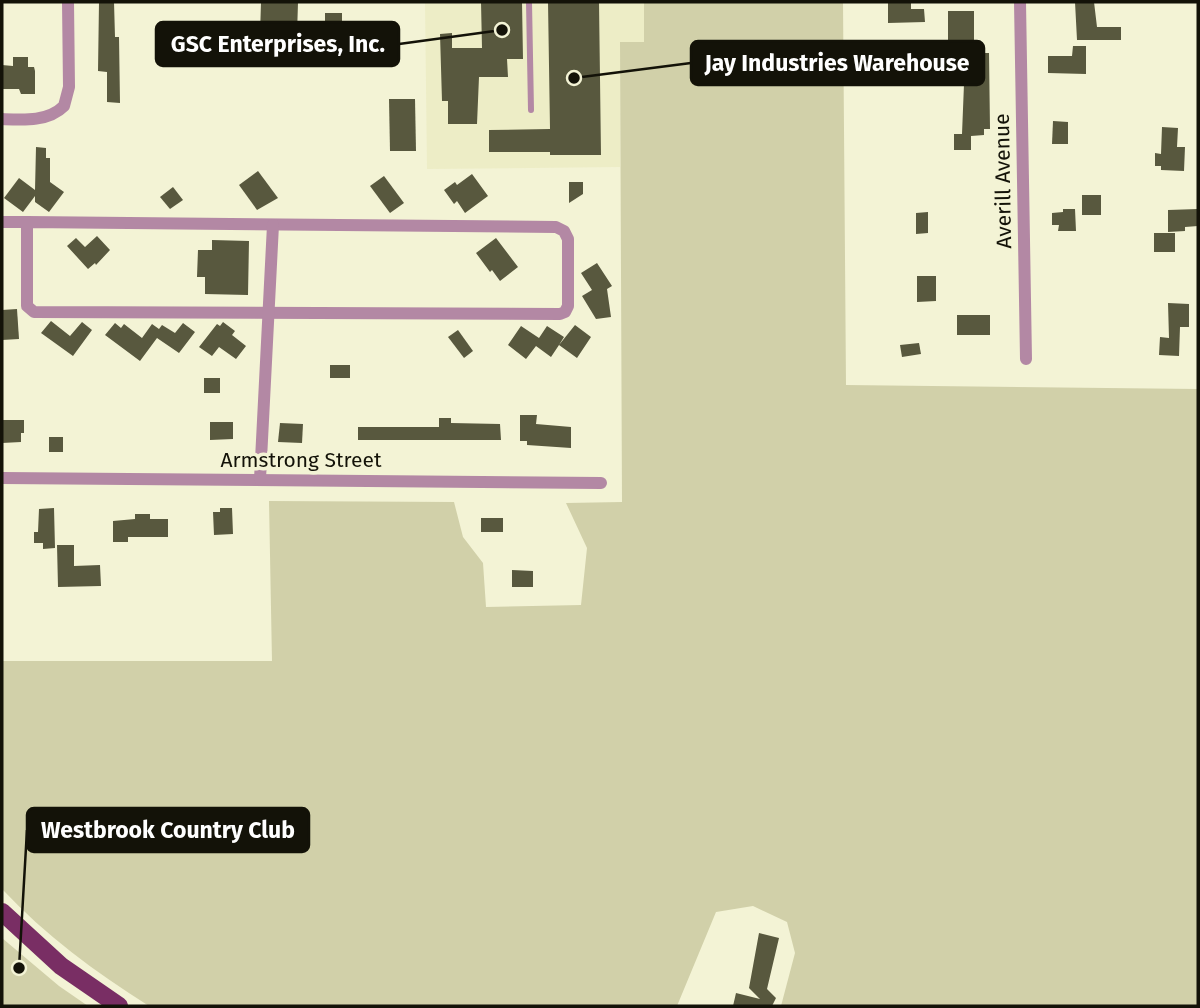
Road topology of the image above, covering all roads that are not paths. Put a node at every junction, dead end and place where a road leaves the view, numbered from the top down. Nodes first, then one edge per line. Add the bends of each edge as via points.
1 (68, 2) edge
2 (529, 2) edge
3 (1020, 2) edge
4 (531, 110) dead end
5 (2, 119) edge
6 (2, 222) edge
7 (27, 222) junction
8 (273, 225) junction
9 (267, 312) junction
10 (1027, 359) dead end
11 (2, 478) edge
12 (260, 479) junction
13 (601, 483) dead end
14 (2, 912) edge
15 (119, 1006) edge

1 - 5 street via 67,98 59,111 36,119
2 - 4 lane
3 - 10 street, Averill Avenue
6 - 7 street
7 - 8 street
7 - 9 street via 30,310
8 - 9 street
8 - 9 street via 556,228 568,239 568,306 560,314
9 - 12 street
11 - 12 street, Armstrong Street
12 - 13 street, Armstrong Street
14 - 15 main road via 61,966

